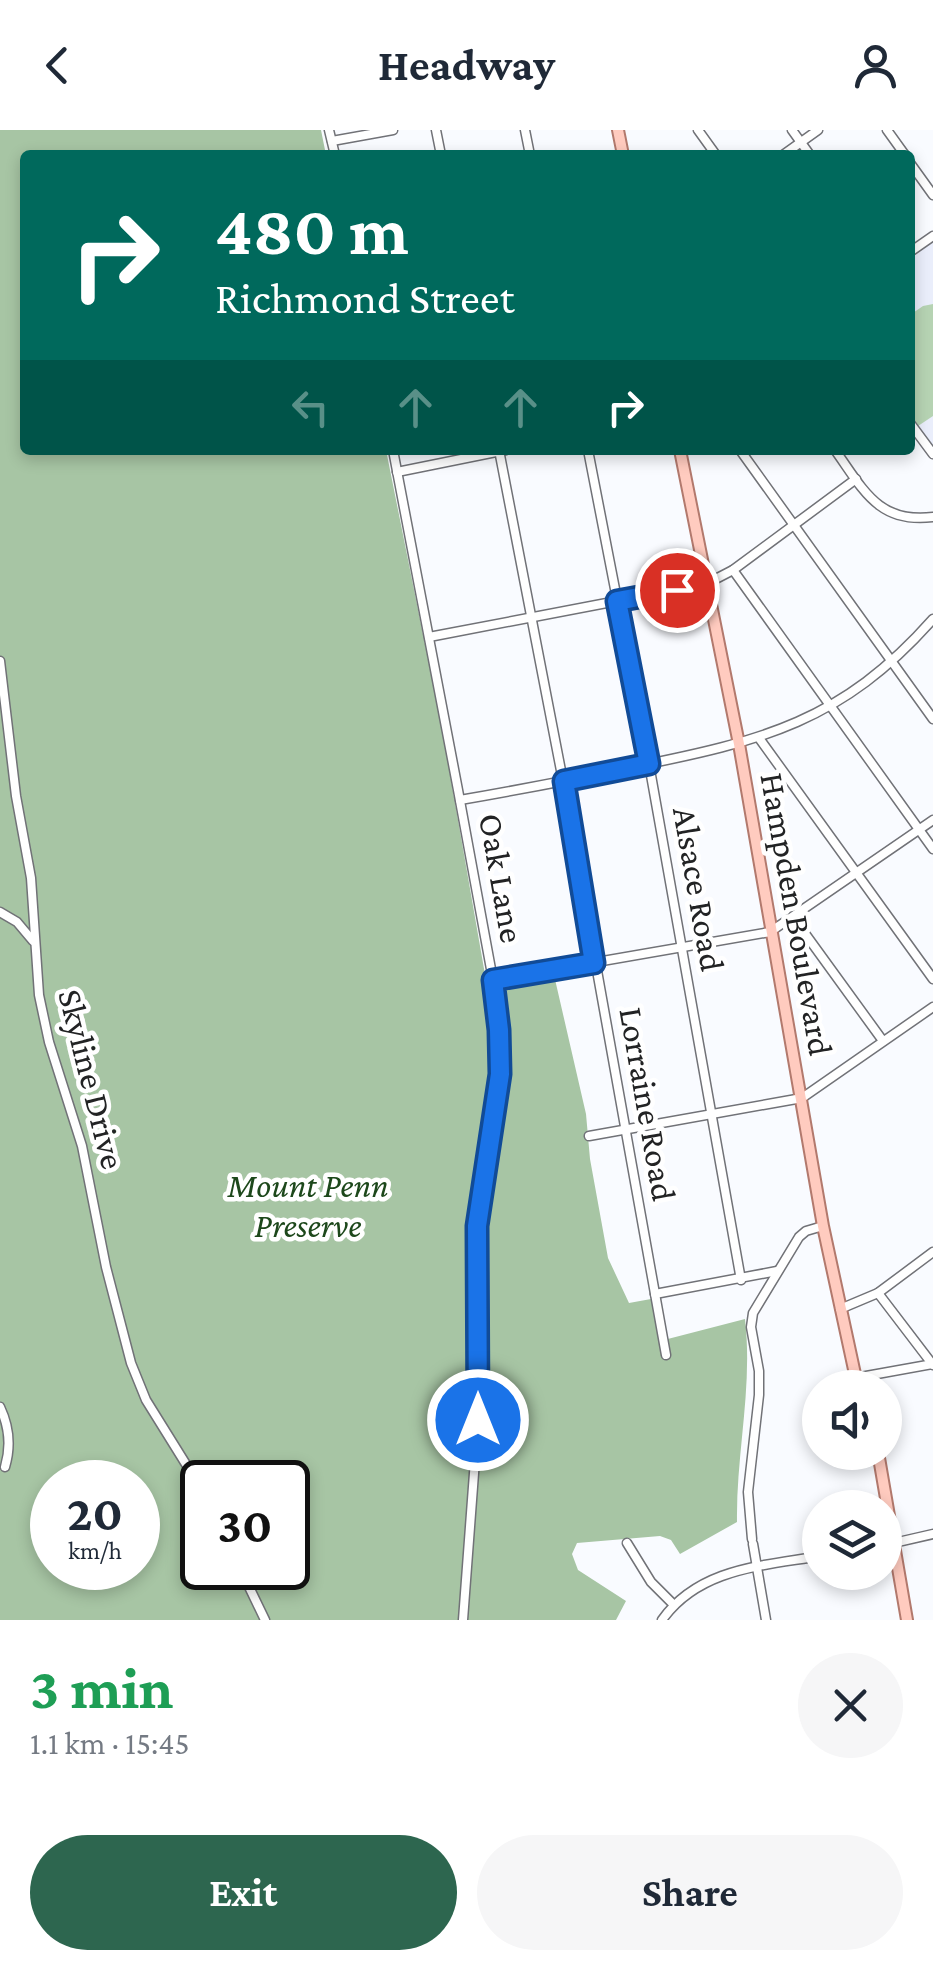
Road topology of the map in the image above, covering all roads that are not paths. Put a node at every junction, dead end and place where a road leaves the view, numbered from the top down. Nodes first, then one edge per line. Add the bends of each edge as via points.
1 (329, 130) edge
2 (392, 130) edge
3 (792, 130) edge
4 (818, 130) edge
5 (332, 141) junction
6 (801, 142) junction
7 (333, 150) edge
8 (790, 150) edge
9 (807, 150) edge
10 (915, 169) edge
11 (933, 195) edge
12 (915, 430) edge
13 (933, 454) edge
14 (393, 455) edge
15 (481, 455) edge
16 (502, 455) edge
17 (589, 455) edge
18 (681, 455) edge
19 (744, 455) edge
20 (839, 455) edge
21 (397, 472) junction
22 (856, 479) junction
23 (933, 517) edge
24 (794, 524) junction
25 (733, 570) junction
26 (706, 584) junction
27 (617, 601) junction
28 (531, 616) junction
29 (933, 619) edge
30 (429, 637) junction
31 (0, 661) edge
32 (892, 662) junction
33 (830, 706) junction
34 (933, 718) edge
35 (759, 738) junction
36 (739, 744) junction
37 (649, 764) junction
38 (564, 781) junction
39 (460, 800) junction
40 (933, 820) edge
41 (919, 829) junction
42 (933, 848) edge
43 (857, 874) junction
44 (33, 906) junction
45 (0, 912) edge
46 (793, 917) junction
47 (12, 918) junction
48 (770, 932) junction
49 (36, 945) junction
50 (681, 948) junction
51 (594, 963) junction
52 (493, 980) junction
53 (933, 980) edge
54 (933, 1007) edge
55 (883, 1041) junction
56 (802, 1098) junction
57 (710, 1114) junction
58 (624, 1129) junction
59 (588, 1136) dead end
60 (823, 1226) junction
61 (933, 1252) edge
62 (777, 1272) junction
63 (741, 1280) junction
64 (878, 1292) junction
65 (655, 1294) junction
66 (839, 1309) junction
67 (666, 1355) dead end
68 (933, 1364) edge
69 (853, 1370) edge
70 (902, 1372) edge
71 (0, 1407) edge
72 (183, 1460) edge
73 (4, 1467) dead end
74 (933, 1534) edge
75 (902, 1541) edge
76 (627, 1542) dead end
77 (802, 1559) edge
78 (758, 1566) junction
79 (251, 1590) edge
80 (900, 1590) edge
81 (674, 1605) junction
82 (265, 1620) edge
83 (463, 1620) edge
84 (662, 1620) edge
85 (766, 1620) edge
86 (907, 1620) edge

1 - 5 street
2 - 5 street
3 - 6 street
4 - 6 street
5 - 7 street
6 - 8 street
6 - 9 street
10 - 11 street
12 - 13 street
14 - 21 street, Oak Lane
15 - 21 street
16 - 28 street, Lorraine Road
17 - 27 street, Alsace Road
18 - 26 main road, Hampden Boulevard
19 - 24 street
20 - 22 street
21 - 30 street, Oak Lane
22 - 23 street via 889,513
22 - 24 street
24 - 25 street
24 - 32 street
25 - 26 street
25 - 33 street
26 - 27 street
26 - 36 main road, Hampden Boulevard
27 - 28 street
27 - 37 street, Alsace Road
28 - 30 street
28 - 38 street, Lorraine Road
29 - 32 street
30 - 39 street, Oak Lane
31 - 44 street, Skyline Drive
32 - 33 street
32 - 34 street
33 - 35 street
33 - 41 street
35 - 36 street
35 - 43 street
36 - 37 street
36 - 48 main road, Hampden Boulevard
37 - 38 street
37 - 50 street, Alsace Road
38 - 39 street
38 - 51 street, Lorraine Road
39 - 52 street, Oak Lane
40 - 41 street
41 - 42 street
41 - 43 street
43 - 46 street
43 - 53 street
44 - 47 street
44 - 49 street, Skyline Drive
45 - 47 street
46 - 48 street
46 - 55 street
47 - 49 street
48 - 50 street
48 - 56 main road, Hampden Boulevard
49 - 72 street, Skyline Drive via 49,1042 86,1162 131,1363
50 - 51 street
50 - 57 street, Alsace Road
51 - 52 street
51 - 58 street, Lorraine Road
52 - 83 street, Oak Lane via 500,1074 477,1226 478,1420
54 - 55 street
55 - 56 street
56 - 57 street
56 - 60 main road, Hampden Boulevard
57 - 58 street
57 - 63 street, Alsace Road
58 - 59 street
58 - 65 street, Lorraine Road
60 - 62 street via 799,1237
60 - 66 main road, Hampden Boulevard
61 - 64 street
62 - 63 street
62 - 78 street via 750,1327 759,1383 748,1492
63 - 65 street
64 - 66 street
64 - 68 street
65 - 67 street, Lorraine Road
66 - 69 main road, Hampden Boulevard
68 - 70 street
71 - 73 street via 9,1452
74 - 75 street
76 - 81 street
77 - 78 street
78 - 81 street via 713,1578
78 - 85 street
79 - 82 street
80 - 86 main road
81 - 84 street

